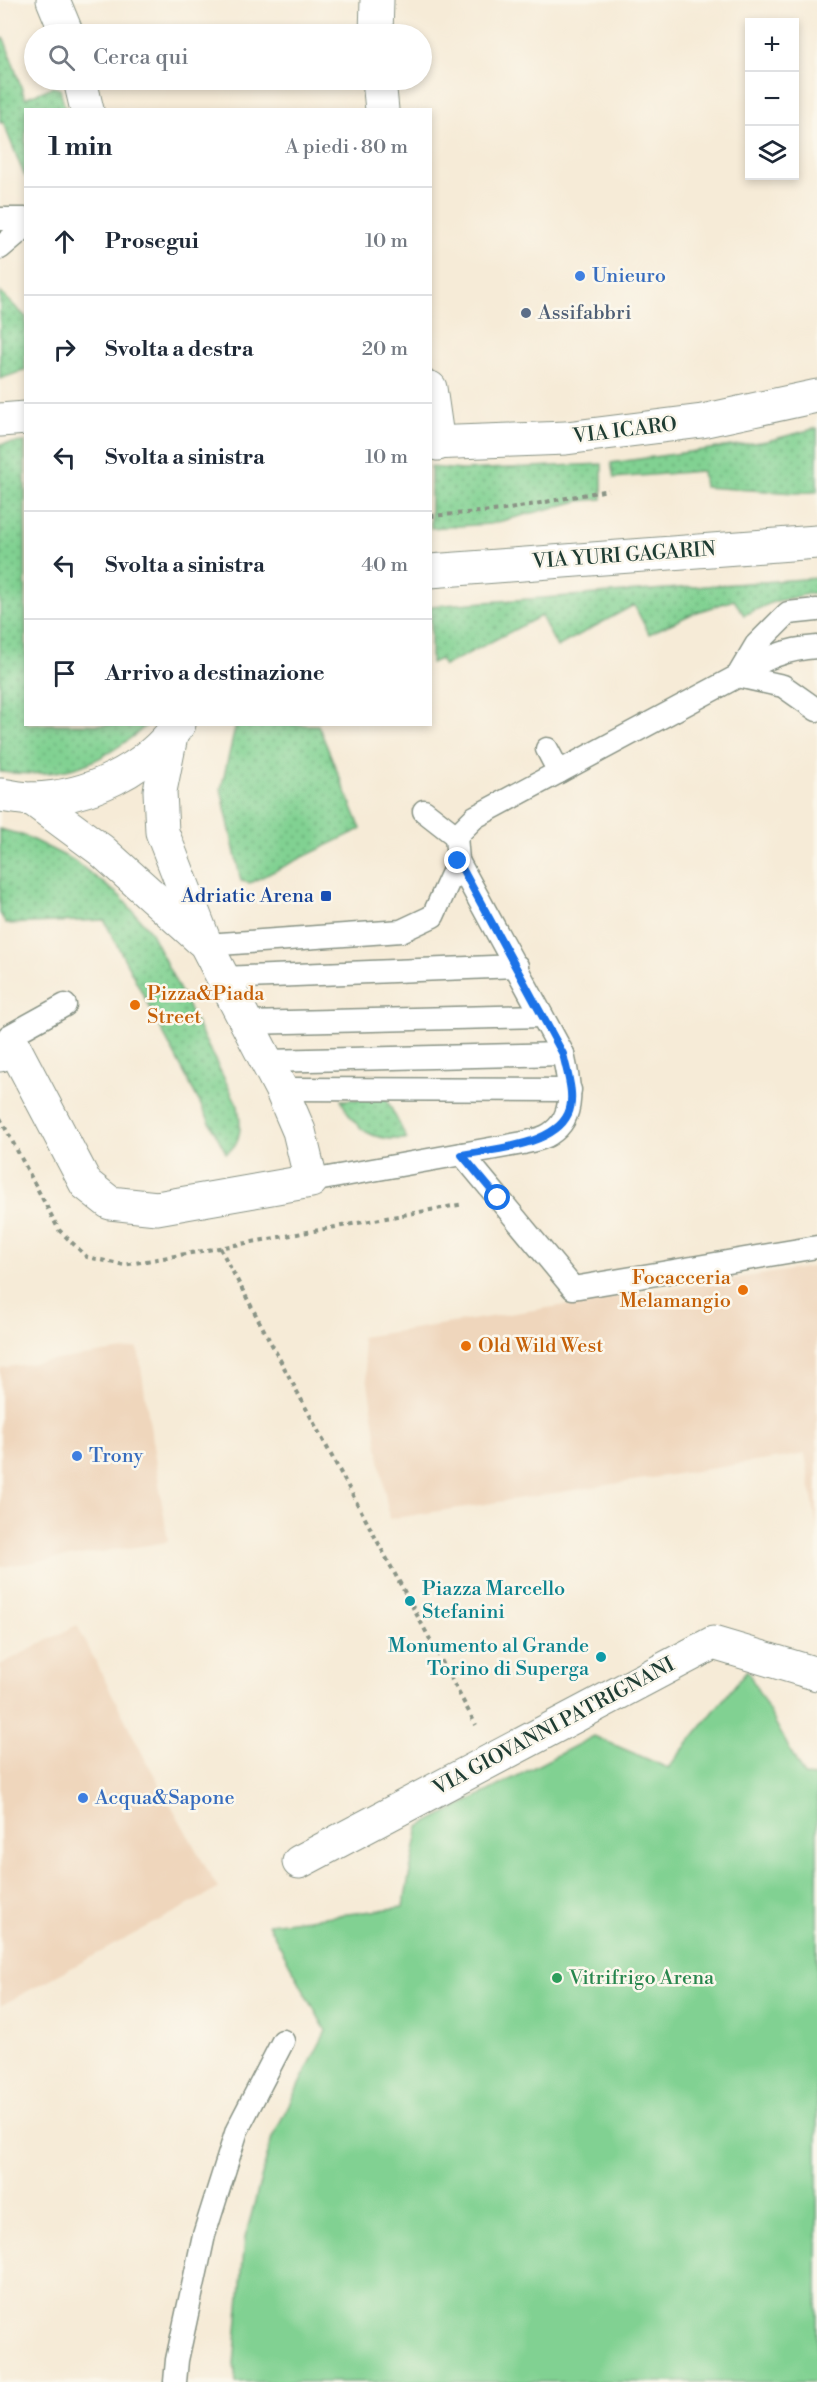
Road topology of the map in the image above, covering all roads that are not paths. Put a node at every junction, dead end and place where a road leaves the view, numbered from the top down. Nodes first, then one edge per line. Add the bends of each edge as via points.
1 (53, 0) edge
2 (376, 0) edge
3 (62, 24) edge
4 (376, 24) edge
5 (82, 90) edge
6 (380, 90) edge
7 (87, 108) edge
8 (382, 108) edge
9 (0, 219) edge
10 (24, 219) edge
11 (24, 228) edge
12 (0, 248) edge
13 (817, 396) edge
14 (432, 416) edge
15 (434, 443) edge
16 (817, 542) edge
17 (432, 571) edge
18 (817, 610) edge
19 (817, 647) edge
20 (738, 675) junction
21 (817, 710) edge
22 (175, 730) edge
23 (547, 749) dead end
24 (559, 772) junction
25 (0, 795) edge
26 (32, 799) junction
27 (424, 811) dead end
28 (456, 837) junction
29 (458, 861) junction
30 (206, 945) junction
31 (517, 966) junction
32 (222, 978) junction
33 (65, 1005) dead end
34 (542, 1016) junction
35 (247, 1023) junction
36 (8, 1046) edge
37 (563, 1054) junction
38 (274, 1075) junction
39 (570, 1090) junction
40 (462, 1155) junction
41 (311, 1181) junction
42 (817, 1247) edge
43 (817, 1674) edge
44 (299, 1862) dead end
45 (283, 2041) dead end
46 (175, 2382) edge

1 - 3 street
2 - 4 street
5 - 7 street
6 - 8 street
9 - 10 lane
11 - 12 lane
13 - 15 street, VIA ICARO via 702,422 566,438
14 - 15 street
16 - 17 street, VIA YURI GAGARIN
18 - 20 lane via 788,613 756,645
19 - 20 lane via 795,648 765,658
20 - 21 lane via 783,686
20 - 24 lane
22 - 26 street via 131,770 83,791
22 - 30 street via 160,791 162,832
23 - 24 lane
24 - 28 lane via 475,817
25 - 26 street
26 - 30 street via 101,850
27 - 28 lane
28 - 29 lane
29 - 30 lane via 433,916 401,932
29 - 31 lane
30 - 32 street
31 - 32 lane
31 - 34 lane
32 - 35 street
33 - 36 lane
34 - 35 lane
34 - 37 lane
35 - 38 street
36 - 41 street via 86,1184 110,1203 157,1208
37 - 38 lane
37 - 39 lane
38 - 39 lane
38 - 41 street via 298,1131
39 - 40 lane via 568,1114 550,1134
40 - 41 lane
40 - 42 lane via 573,1288
43 - 44 street, VIA GIOVANNI PATRIGNANI via 713,1643
45 - 46 lane via 237,2130 204,2235

